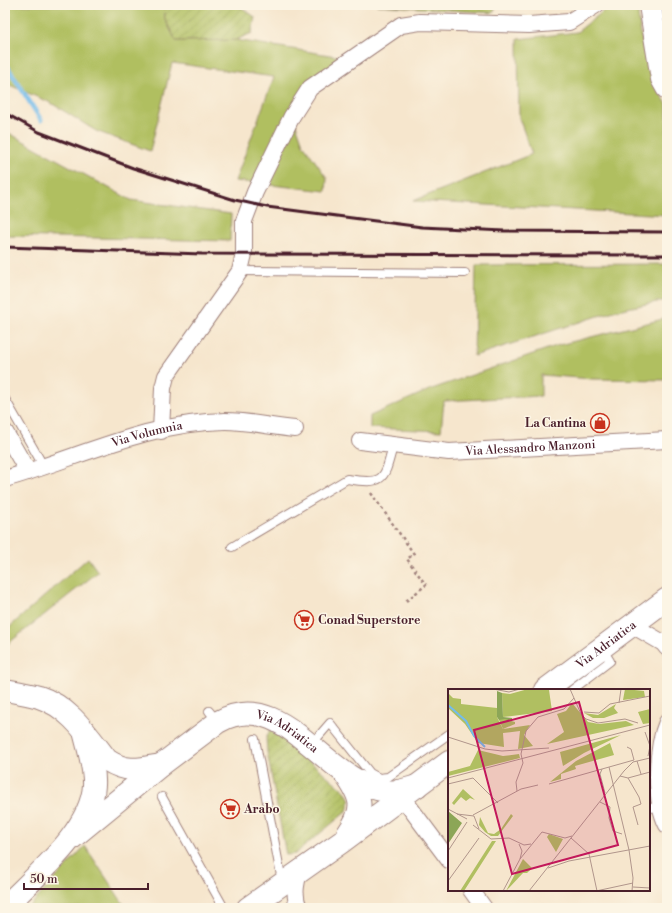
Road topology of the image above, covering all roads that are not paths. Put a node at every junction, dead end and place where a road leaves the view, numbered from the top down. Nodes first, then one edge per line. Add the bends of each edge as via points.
1 (596, 5) edge
2 (650, 5) edge
3 (667, 88) edge
4 (240, 271) junction
5 (465, 273) dead end
6 (5, 399) edge
7 (295, 430) dead end
8 (161, 431) junction
9 (5, 432) edge
10 (360, 441) dead end
11 (665, 443) edge
12 (393, 446) junction
13 (44, 467) junction
14 (28, 472) junction
15 (5, 479) edge
16 (232, 547) dead end
17 (667, 599) edge
18 (632, 625) junction
19 (601, 648) junction
20 (667, 648) edge
21 (546, 689) edge
22 (576, 689) edge
23 (5, 690) edge
24 (667, 722) edge
25 (84, 731) junction
26 (448, 735) edge
27 (255, 739) dead end
28 (311, 745) junction
29 (448, 763) edge
30 (161, 765) junction
31 (345, 774) junction
32 (409, 791) junction
33 (162, 797) dead end
34 (655, 808) edge
35 (667, 825) edge
36 (72, 838) junction
37 (343, 841) junction
38 (448, 858) edge
39 (291, 878) junction
40 (472, 891) edge
41 (5, 907) edge
42 (224, 908) edge
43 (248, 908) edge
44 (299, 908) edge
45 (484, 908) edge

1 - 4 street via 569,22 529,25 420,22 401,25 310,88 292,116 244,220 244,254
2 - 3 main road via 662,79
4 - 5 lane
4 - 8 street via 166,376
6 - 13 lane
7 - 8 street, Via Volumnia via 226,421 186,425
8 - 13 street, Via Volumnia
9 - 14 street
10 - 12 street
11 - 12 street, Via Alessandro Manzoni via 448,452
12 - 16 lane via 383,478 362,482 347,480
13 - 14 street, Via Volumnia
14 - 15 street, Via Volumnia
17 - 18 main road, Via Adriatica
18 - 19 main road, Via Adriatica
18 - 20 street
19 - 21 main road, Via Adriatica
19 - 22 lane via 610,661
23 - 25 main road, Via Adriatica via 39,697 53,703 70,715
24 - 34 street via 662,734 659,799
25 - 30 main road, Via Adriatica via 113,764 134,770
25 - 36 main road via 94,784 89,808
26 - 28 lane via 388,777 379,778 370,774 330,723
27 - 39 lane, Via Adriatica
28 - 30 main road, Via Adriatica via 276,720 265,716 243,713 226,718 213,716
28 - 31 main road, Via Adriatica
29 - 32 main road, Via Adriatica
30 - 36 main road, Via Adriatica
31 - 32 main road, Via Adriatica via 370,787 386,791
31 - 37 main road via 358,791 360,804 357,821
32 - 37 main road, Via Adriatica
32 - 38 street
33 - 42 lane
34 - 35 street
36 - 41 main road
37 - 39 main road, Via Adriatica
39 - 43 main road, Via Adriatica
39 - 44 street
40 - 45 street

